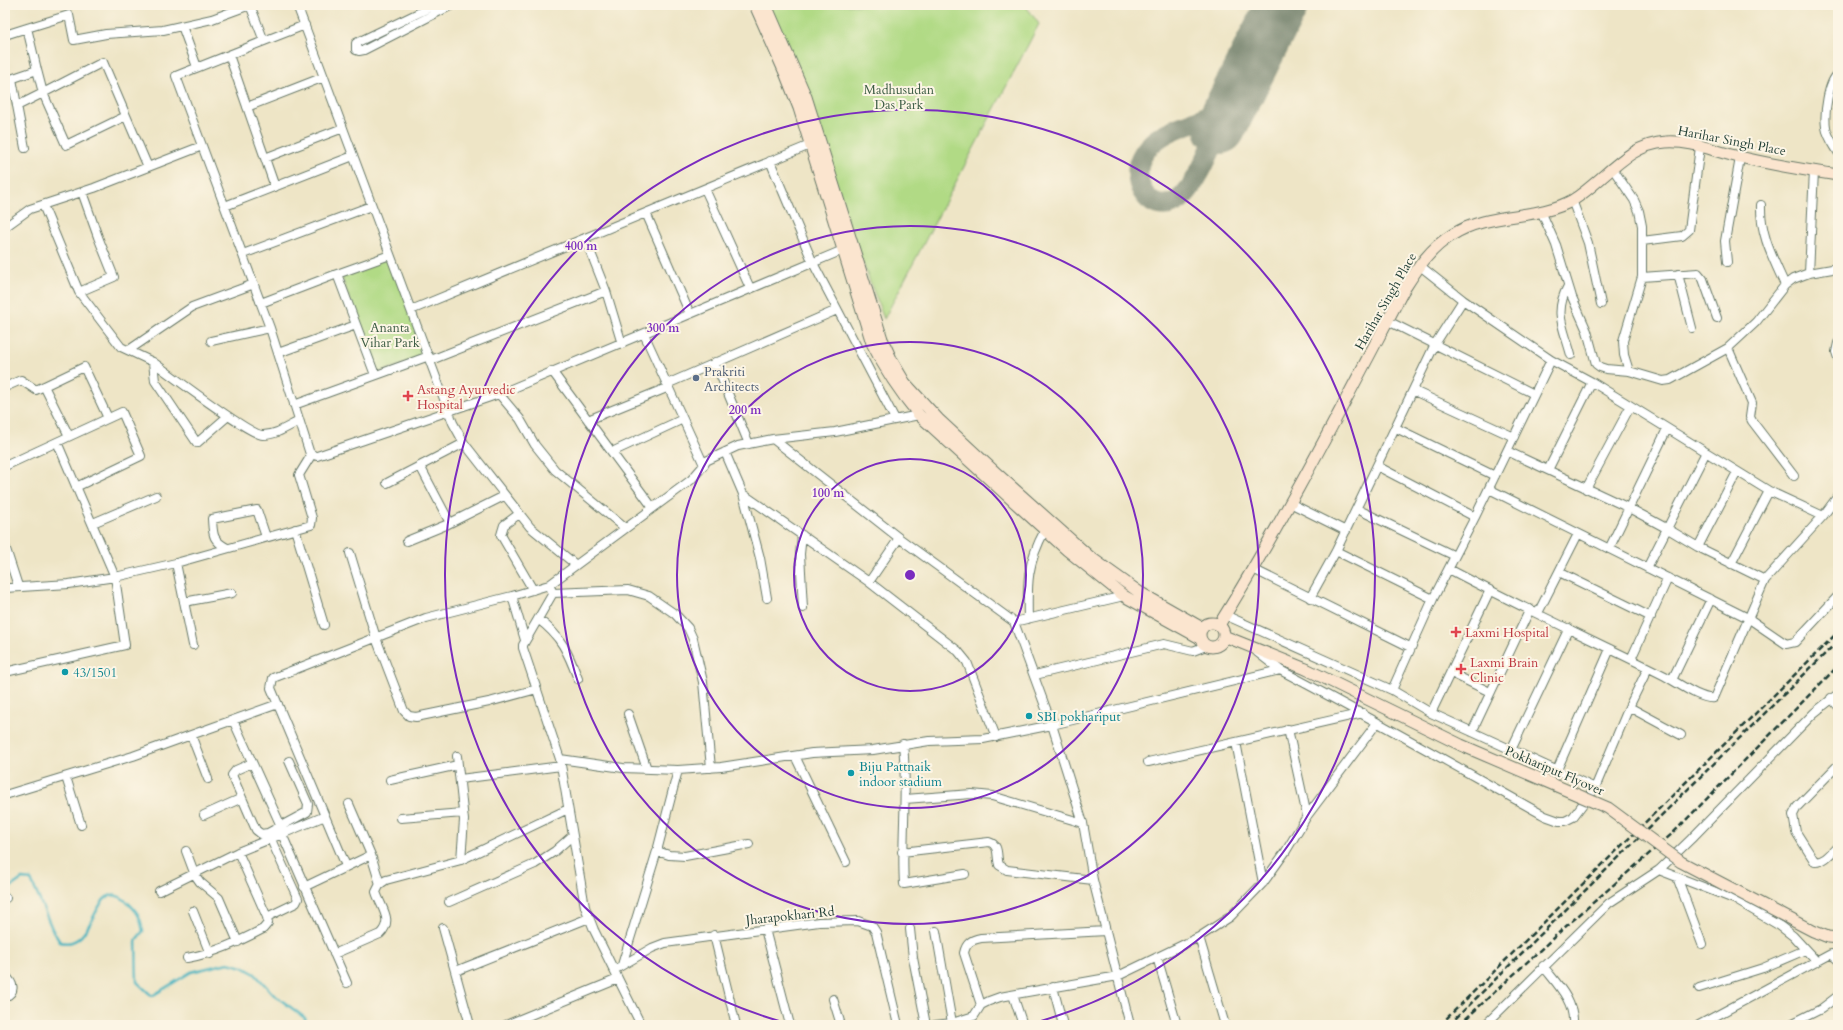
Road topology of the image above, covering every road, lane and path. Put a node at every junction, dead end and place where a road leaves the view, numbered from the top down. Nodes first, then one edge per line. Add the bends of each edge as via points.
1 (297, 5) edge
2 (435, 5) edge
3 (452, 5) edge
4 (755, 5) edge
5 (766, 5) edge
6 (305, 25) junction
7 (182, 26) junction
8 (27, 28) junction
9 (5, 36) edge
10 (264, 41) junction
11 (229, 55) junction
12 (197, 68) junction
13 (37, 70) junction
14 (1838, 74) edge
15 (324, 77) junction
16 (8, 80) edge
17 (43, 93) junction
18 (17, 106) junction
19 (247, 107) junction
20 (126, 116) junction
21 (343, 128) junction
22 (810, 145) junction
23 (202, 146) junction
24 (1700, 147) junction
25 (25, 148) dead end
26 (1838, 152) edge
27 (353, 156) junction
28 (265, 158) junction
29 (1740, 158) junction
30 (770, 161) junction
31 (148, 167) junction
32 (1613, 169) junction
33 (1814, 171) junction
34 (1838, 175) edge
35 (275, 187) junction
36 (705, 189) junction
37 (82, 192) junction
38 (1572, 200) junction
39 (43, 205) junction
40 (1761, 205) dead end
41 (225, 206) junction
42 (371, 206) junction
43 (1541, 211) junction
44 (646, 213) junction
45 (5, 227) edge
46 (585, 238) junction
47 (1642, 242) junction
48 (843, 250) junction
49 (243, 254) junction
50 (390, 255) junction
51 (1727, 262) dead end
52 (812, 263) junction
53 (1419, 265) junction
54 (1838, 268) edge
55 (1809, 273) junction
56 (337, 274) junction
57 (1678, 274) junction
58 (1642, 276) junction
59 (254, 284) junction
60 (1785, 285) junction
61 (1568, 286) junction
62 (750, 288) junction
63 (606, 291) junction
64 (79, 292) junction
65 (1463, 300) junction
66 (261, 303) junction
67 (1601, 304) dead end
68 (411, 310) junction
69 (838, 310) junction
70 (690, 314) junction
71 (1717, 318) dead end
72 (1388, 321) junction
73 (356, 325) junction
74 (270, 328) junction
75 (1692, 328) dead end
76 (644, 334) junction
77 (211, 341) dead end
78 (1838, 343) edge
79 (622, 344) junction
80 (1435, 344) junction
81 (1728, 348) junction
82 (129, 350) junction
83 (278, 353) junction
84 (1571, 355) dead end
85 (430, 358) junction
86 (1838, 358) edge
87 (1551, 360) junction
88 (153, 362) junction
89 (715, 362) junction
90 (552, 371) junction
91 (1629, 371) junction
92 (374, 375) junction
93 (1592, 382) junction
94 (668, 385) junction
95 (44, 386) junction
96 (5, 387) edge
97 (1414, 391) junction
98 (499, 394) junction
99 (1534, 394) junction
100 (294, 404) junction
101 (1630, 407) junction
102 (447, 410) junction
103 (919, 415) junction
104 (228, 416) junction
105 (108, 418) junction
106 (683, 419) junction
107 (895, 419) junction
108 (588, 420) junction
109 (299, 421) junction
110 (1396, 428) junction
111 (1667, 429) junction
112 (69, 436) junction
113 (1514, 437) junction
114 (773, 439) junction
115 (57, 442) junction
116 (464, 443) junction
117 (749, 444) junction
118 (1507, 451) junction
119 (612, 452) junction
120 (724, 452) junction
121 (1706, 452) junction
122 (312, 454) junction
123 (5, 466) edge
124 (420, 466) junction
125 (704, 466) junction
126 (1377, 466) junction
127 (1548, 470) junction
128 (1737, 472) junction
129 (1495, 476) junction
130 (1794, 476) dead end
131 (387, 483) dead end
132 (76, 487) junction
133 (1488, 489) junction
134 (1586, 489) junction
135 (1769, 492) junction
136 (743, 494) junction
137 (156, 496) dead end
138 (504, 496) junction
139 (1838, 496) edge
140 (1290, 503) junction
141 (653, 508) junction
142 (1357, 508) junction
143 (1629, 508) junction
144 (518, 514) junction
145 (1823, 516) junction
146 (1475, 517) junction
147 (93, 523) junction
148 (450, 523) junction
149 (625, 528) junction
150 (295, 529) junction
151 (1668, 529) junction
152 (1045, 530) junction
153 (1346, 531) junction
154 (1578, 534) junction
155 (802, 535) junction
156 (266, 537) junction
157 (899, 538) junction
158 (407, 541) dead end
159 (5, 546) edge
160 (1698, 547) junction
161 (226, 548) junction
162 (1609, 549) junction
163 (1336, 551) junction
164 (350, 553) dead end
165 (1455, 556) junction
166 (176, 563) junction
167 (1732, 564) junction
168 (576, 565) junction
169 (1648, 568) junction
170 (1254, 569) junction
171 (1449, 569) junction
172 (1559, 572) junction
173 (115, 577) junction
174 (1668, 578) junction
175 (1765, 580) junction
176 (869, 582) junction
177 (549, 585) junction
178 (18, 586) junction
179 (5, 588) edge
180 (533, 590) junction
181 (1490, 590) junction
182 (232, 593) dead end
183 (553, 593) junction
184 (512, 596) junction
185 (1124, 596) junction
186 (1838, 596) edge
187 (767, 598) dead end
188 (1310, 598) junction
189 (1433, 599) junction
190 (1711, 600) junction
191 (184, 602) junction
192 (802, 608) dead end
193 (1530, 609) junction
194 (1538, 613) junction
195 (1651, 617) junction
196 (1748, 618) junction
197 (538, 619) junction
198 (1028, 619) junction
199 (1222, 620) junction
200 (1014, 622) junction
201 (324, 625) dead end
202 (1569, 628) junction
203 (1224, 636) junction
204 (1203, 637) junction
205 (376, 638) junction
206 (525, 640) junction
207 (193, 645) dead end
208 (1250, 646) junction
209 (1410, 647) junction
210 (1610, 648) junction
211 (1631, 659) junction
212 (1648, 668) junction
213 (1280, 670) junction
214 (5, 672) edge
215 (1451, 672) junction
216 (1035, 675) junction
217 (578, 679) dead end
218 (1672, 680) junction
219 (537, 689) junction
220 (1392, 690) junction
221 (1490, 692) junction
222 (1834, 696) edge
223 (278, 704) junction
224 (1838, 706) edge
225 (1628, 707) junction
226 (1362, 713) junction
227 (1431, 713) junction
228 (628, 714) dead end
229 (233, 720) junction
230 (1377, 723) junction
231 (1052, 725) junction
232 (1288, 729) junction
233 (1472, 732) junction
234 (191, 735) junction
235 (1681, 735) dead end
236 (996, 737) junction
237 (1236, 742) junction
238 (903, 744) junction
239 (1511, 750) junction
240 (457, 756) dead end
241 (794, 756) junction
242 (289, 761) dead end
243 (1148, 762) dead end
244 (252, 763) junction
245 (560, 763) junction
246 (458, 765) junction
247 (1838, 765) edge
248 (711, 768) junction
249 (647, 769) junction
250 (678, 770) junction
251 (1557, 770) junction
252 (66, 777) junction
253 (208, 779) dead end
254 (460, 779) junction
255 (390, 780) dead end
256 (1594, 788) junction
257 (5, 795) edge
258 (242, 798) junction
259 (905, 799) junction
260 (349, 804) dead end
261 (568, 809) junction
262 (463, 813) junction
263 (204, 815) dead end
264 (325, 816) junction
265 (1307, 816) junction
266 (401, 818) dead end
267 (1084, 823) junction
268 (81, 825) dead end
269 (281, 830) junction
270 (269, 835) junction
271 (572, 836) junction
272 (749, 844) dead end
273 (1838, 846) edge
274 (186, 851) dead end
275 (657, 851) junction
276 (238, 852) junction
277 (902, 852) junction
278 (371, 855) junction
279 (461, 860) junction
280 (846, 862) dead end
281 (346, 866) junction
282 (1658, 870) junction
283 (965, 874) dead end
284 (195, 875) junction
285 (1677, 876) junction
286 (1093, 880) junction
287 (1263, 883) junction
288 (380, 884) junction
289 (304, 887) junction
290 (159, 891) dead end
291 (449, 902) dead end
292 (193, 911) dead end
293 (267, 917) junction
294 (589, 918) junction
295 (443, 928) dead end
296 (765, 928) junction
297 (910, 929) dead end
298 (936, 931) dead end
299 (1106, 931) junction
300 (714, 936) junction
301 (1199, 937) junction
302 (1838, 938) edge
303 (238, 942) junction
304 (1702, 944) dead end
305 (1805, 950) junction
306 (210, 954) junction
307 (334, 954) junction
308 (1157, 957) junction
309 (187, 958) dead end
310 (1838, 960) edge
311 (1816, 962) junction
312 (622, 965) junction
313 (1543, 966) junction
314 (614, 970) junction
315 (456, 971) junction
316 (5, 975) edge
317 (1118, 976) junction
318 (618, 979) junction
319 (347, 983) dead end
320 (1053, 987) junction
321 (1699, 988) dead end
322 (1013, 995) junction
323 (1838, 996) edge
324 (5, 997) edge
325 (833, 999) dead end
326 (982, 1005) junction
327 (952, 1023) junction
328 (1488, 1024) edge
329 (470, 1025) edge
330 (506, 1025) edge
331 (641, 1025) edge
332 (736, 1025) edge
333 (790, 1025) edge
334 (841, 1025) edge
335 (898, 1025) edge
336 (926, 1025) edge
337 (936, 1025) edge
338 (1023, 1025) edge
339 (1064, 1025) edge
340 (1130, 1025) edge
341 (1176, 1025) edge
342 (1224, 1025) edge
343 (1573, 1025) edge
344 (1699, 1025) edge
345 (1790, 1025) edge

1 - 6 street
2 - 3 street via 356,43 356,50 364,50
4 - 22 main road via 786,75
5 - 204 main road via 806,97 882,339 905,383 938,419 1090,557
6 - 10 street
6 - 15 street
7 - 8 street via 74,40 69,15
7 - 10 street via 212,19 250,5
7 - 12 street
8 - 9 street
8 - 13 street
10 - 11 street
11 - 12 street
11 - 19 street
12 - 23 street via 176,76
13 - 16 street
13 - 17 street
14 - 26 street via 1833,78 1826,108 1826,128
15 - 19 street
15 - 21 street
16 - 18 street
17 - 18 street
17 - 20 street via 66,145
17 - 20 street via 103,62
18 - 25 street
19 - 28 street
20 - 31 street
21 - 27 street
21 - 28 street
22 - 30 street
22 - 48 main road
23 - 31 street
23 - 41 street
24 - 29 main road, Harihar Singh Place
24 - 32 main road, Harihar Singh Place via 1666,142 1646,146 1626,156
24 - 47 street via 1689,230 1682,236
27 - 35 street
27 - 42 street
28 - 35 street
29 - 33 main road, Harihar Singh Place
29 - 51 street via 1725,242
30 - 36 street
30 - 52 street
31 - 37 street
32 - 38 main road, Harihar Singh Place
32 - 47 street via 1639,211
33 - 34 main road, Harihar Singh Place
33 - 55 street
35 - 41 street
36 - 44 street
36 - 62 street
37 - 39 street
37 - 64 street via 114,277
38 - 43 main road, Harihar Singh Place
38 - 67 street via 1588,243
39 - 45 street via 30,209
39 - 64 street
40 - 60 street via 1765,241
41 - 49 street
42 - 49 street
42 - 50 street
43 - 53 main road, Harihar Singh Place via 1474,224 1452,234 1430,251
43 - 61 street via 1556,245
44 - 46 street
44 - 70 street
46 - 63 street
46 - 68 street
47 - 58 street
48 - 52 street
48 - 103 main road via 872,343 900,392
49 - 59 street
50 - 56 street
50 - 68 street
52 - 62 street
52 - 69 street
53 - 65 street
53 - 72 main road, Harihar Singh Place
54 - 55 street
55 - 60 street
56 - 66 street
56 - 73 street
57 - 58 street
57 - 71 street via 1700,274
57 - 75 street
58 - 91 street via 1624,336 1623,349
59 - 66 street
59 - 82 street via 192,307
60 - 81 street via 1756,322
61 - 84 street via 1559,312
61 - 91 street via 1587,331 1596,364 1606,369
62 - 70 street
63 - 79 street
63 - 85 street
64 - 82 street via 121,347
65 - 80 street
65 - 87 street
66 - 74 street
68 - 85 street
69 - 89 street
69 - 107 street
70 - 76 street
72 - 80 street
72 - 140 main road, Harihar Singh Place
73 - 83 street
73 - 92 street
74 - 77 street
74 - 83 street
76 - 79 street
76 - 94 street
78 - 86 street
79 - 90 street
80 - 97 street
80 - 99 street
81 - 91 street via 1663,381
81 - 130 street via 1752,403 1752,422
82 - 88 street
83 - 100 street
85 - 92 street
85 - 102 street
87 - 93 street
87 - 99 street
88 - 104 street
88 - 104 street via 155,381 197,443
89 - 94 street
89 - 117 street
90 - 98 street
90 - 108 street
92 - 100 street
93 - 101 street
93 - 127 street
94 - 106 street
94 - 108 street
95 - 96 street via 36,390 21,380
95 - 105 street via 84,367
95 - 112 street
97 - 110 street
97 - 113 street
98 - 102 street
98 - 149 street via 520,419 535,445 555,470
99 - 113 street
100 - 109 street
101 - 111 street
101 - 134 street
102 - 116 street
102 - 122 street via 317,456
103 - 107 street
103 - 152 main road
104 - 109 street via 260,436 275,434
105 - 112 street
105 - 132 street via 122,412 141,456
106 - 119 street
106 - 125 street
107 - 114 street via 835,432
108 - 119 street
109 - 122 street
110 - 126 street
110 - 129 street
111 - 121 street
111 - 143 street
112 - 115 street
113 - 118 street
114 - 117 street
114 - 157 street
115 - 123 street
115 - 132 street
116 - 124 street
116 - 138 street
117 - 120 street
118 - 127 street
118 - 129 street
119 - 141 street
120 - 125 street via 706,461
120 - 136 street
121 - 128 street
121 - 151 street
122 - 150 street via 299,475 312,518 311,525
124 - 131 street
124 - 148 street
125 - 141 street via 691,480
126 - 142 street
126 - 146 street
127 - 134 street
128 - 135 street
128 - 160 street
129 - 133 street
132 - 147 street
133 - 146 street
133 - 154 street
134 - 143 street
135 - 145 street
135 - 167 street
136 - 155 street
136 - 187 street via 760,558
137 - 147 street
138 - 144 street
138 - 148 street
139 - 145 street
140 - 153 street
140 - 170 main road, Harihar Singh Place
141 - 149 street
142 - 153 street
142 - 165 street
143 - 151 street
143 - 162 street
144 - 168 street
144 - 180 street via 504,525 501,535
145 - 175 street
146 - 165 street
147 - 173 street
148 - 158 street
149 - 168 street
150 - 156 street
150 - 201 street
151 - 160 street
151 - 169 street
152 - 185 main road
152 - 198 street via 1034,549 1029,571
153 - 163 street
154 - 162 street
154 - 172 street
155 - 176 street
155 - 192 street
156 - 161 street
156 - 161 street via 257,510 212,519 215,539
157 - 176 street
157 - 200 street
159 - 178 street
160 - 167 street
161 - 166 street
162 - 169 street
163 - 188 street
163 - 189 street
164 - 205 street
165 - 171 street
166 - 173 street
166 - 191 street
167 - 175 street
168 - 177 street
169 - 174 street
170 - 188 street
170 - 199 main road, Harihar Singh Place
171 - 181 street
171 - 189 street
172 - 194 street
172 - 195 street
173 - 178 street via 69,584
173 - 214 street via 125,645
174 - 190 street
174 - 195 street
175 - 196 street
176 - 236 street via 958,651 967,662
177 - 180 street
177 - 183 street
178 - 179 street
180 - 184 street
181 - 193 street
181 - 215 street
182 - 191 street
183 - 197 street
183 - 248 street via 628,590 649,596 675,614 688,628 703,682
184 - 205 street via 426,618
184 - 206 street
185 - 198 street
185 - 204 main road
186 - 196 street via 1795,642 1790,644 1782,642
188 - 209 street
189 - 209 street
190 - 196 street
190 - 218 street
191 - 207 street
193 - 194 street
193 - 221 street
194 - 202 street
195 - 211 street
196 - 218 street via 1714,698 1707,699
197 - 206 street
197 - 217 street via 551,628 559,638
198 - 200 street
199 - 203 main road
199 - 204 main road via 1211,622
199 - 220 street
200 - 216 street
202 - 210 street
202 - 239 street
203 - 204 main road via 1217,646
203 - 208 main road, Pokhariput Flyover
204 - 216 street via 1194,651 1164,644
205 - 219 street via 404,711 409,716 416,717 489,702
205 - 223 street via 273,678 270,688
206 - 219 street via 523,648
208 - 213 street
208 - 302 main road, Pokhariput Flyover, bridge via 1306,669 1461,745 1608,808 1681,862 1813,931
209 - 220 street
210 - 211 street
210 - 251 street
211 - 212 street
212 - 218 street
212 - 225 street
213 - 226 street
213 - 231 street
215 - 221 street
215 - 227 street
216 - 231 street
219 - 245 street
220 - 227 street
221 - 233 street
222 - 224 street
222 - 282 street
223 - 229 street
223 - 264 street
225 - 235 street
225 - 256 street
226 - 230 street
226 - 232 street
227 - 233 street
228 - 249 street
229 - 234 street
229 - 244 street
230 - 256 street via 1558,821 1573,817
230 - 265 street
231 - 236 street
231 - 267 street
232 - 237 street
232 - 265 street
233 - 239 street
234 - 252 street
234 - 253 street
236 - 238 street
237 - 243 street
237 - 287 street
238 - 241 street via 873,750 842,750
238 - 259 street
239 - 251 street
240 - 246 street
241 - 248 street
241 - 280 street
242 - 269 street via 308,809 304,815
244 - 258 street via 236,770 232,775
244 - 269 street
245 - 249 street
245 - 254 street
245 - 261 street
246 - 254 street
246 - 255 street
247 - 273 street via 1797,807 1793,815 1796,832 1815,862 1826,858
248 - 250 street
249 - 250 street
250 - 275 street
251 - 256 street
252 - 257 street
252 - 268 street
254 - 262 street
258 - 263 street
258 - 270 street via 258,833
259 - 267 street via 972,794 992,796
259 - 277 street
260 - 278 street
261 - 271 street
261 - 279 street
262 - 266 street
262 - 279 street
264 - 269 street
264 - 281 street
265 - 287 street
267 - 286 street
269 - 270 street
269 - 289 street
270 - 276 street
270 - 293 street via 298,899 296,903
271 - 291 street via 535,864
271 - 294 street
272 - 275 street via 685,856
274 - 284 street
275 - 312 street
276 - 284 street
276 - 293 street
277 - 283 street via 904,884
277 - 286 street via 989,842 996,846 999,865 1007,870
278 - 281 street
278 - 288 street
279 - 288 street via 386,880
281 - 289 street
282 - 285 street
282 - 313 street via 1609,903
284 - 290 street
284 - 303 street via 218,898
285 - 304 street
285 - 305 street via 1734,899 1780,926
286 - 299 street
287 - 301 street via 1230,917
288 - 307 street via 376,892 386,916 385,928 380,934
289 - 307 street
292 - 306 street
293 - 303 street via 268,923 263,929
294 - 314 street
294 - 315 street
295 - 315 street
296 - 300 street, Jharapokhari Rd
296 - 333 street
296 - 335 street, Jharapokhari Rd via 858,921 872,926 876,932
297 - 336 street
298 - 327 street
299 - 317 street
299 - 326 street via 971,940 964,953
300 - 312 street, Jharapokhari Rd via 666,943
300 - 332 street
301 - 308 street
301 - 342 street
303 - 306 street
305 - 311 street
305 - 321 street via 1763,968
306 - 309 street
307 - 319 street
308 - 317 street
308 - 341 street
310 - 311 street via 1831,954
311 - 344 street
312 - 314 street, Jharapokhari Rd
313 - 328 street
313 - 343 street via 1567,998 1574,1017
314 - 318 street
315 - 329 street
316 - 324 street via 12,983 13,989 11,994
317 - 320 street
317 - 340 street
318 - 330 street
318 - 331 street
320 - 322 street
320 - 339 street
322 - 326 street
322 - 338 street
323 - 345 street via 1821,1009
325 - 334 street
326 - 327 street via 974,1016
327 - 337 street

